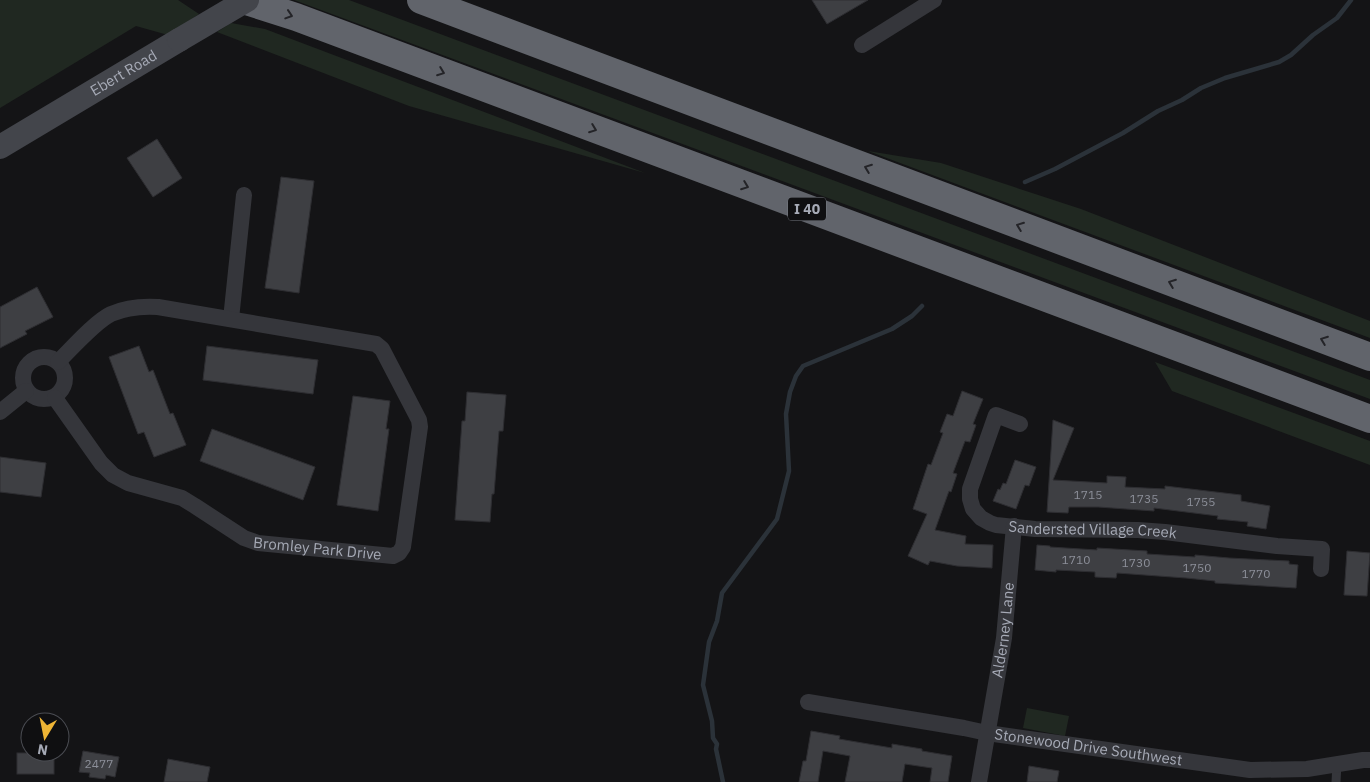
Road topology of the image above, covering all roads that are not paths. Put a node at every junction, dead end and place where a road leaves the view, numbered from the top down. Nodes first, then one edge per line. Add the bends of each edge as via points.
1 (243, 0) edge
2 (247, 0) edge
3 (421, 0) edge
4 (934, 0) edge
5 (862, 45) dead end
6 (0, 147) edge
7 (244, 195) dead end
8 (231, 319) junction
9 (1370, 357) edge
10 (58, 362) junction
11 (26, 391) junction
12 (55, 398) junction
13 (0, 412) edge
14 (1370, 419) edge
15 (1020, 424) dead end
16 (1014, 526) junction
17 (1321, 568) dead end
18 (808, 702) dead end
19 (987, 734) junction
20 (1370, 760) edge
21 (1337, 764) junction
22 (979, 782) edge
23 (1336, 782) edge

1 -> 14 highway, I 40 via 296,17
2 - 6 main road, Ebert Road, bridge
9 -> 3 highway
4 - 5 street
7 - 8 street
8 - 10 street, Bromley Park Drive via 158,307 125,309 109,315
8 - 12 street, Bromley Park Drive via 376,344 382,349 420,427 400,553 393,556 258,543 244,538 182,498 128,483 113,475
10 - 11 street via 48,357 38,357 29,362 23,371 22,382
10 - 12 street via 66,381
11 - 12 street via 34,398
11 - 13 street
15 - 16 street, Sandersted Village Creek via 996,415 970,489 970,500 981,518 990,523
16 - 17 street, Sandersted Village Creek via 1166,532 1322,549
16 - 19 street, Alderney Lane via 1004,638
18 - 19 street, Stonewood Drive Southwest
19 - 21 street, Stonewood Drive Southwest via 1250,770 1307,769
19 - 22 street, Alderney Lane
20 - 21 street, Stonewood Drive Southwest
21 - 23 lane

